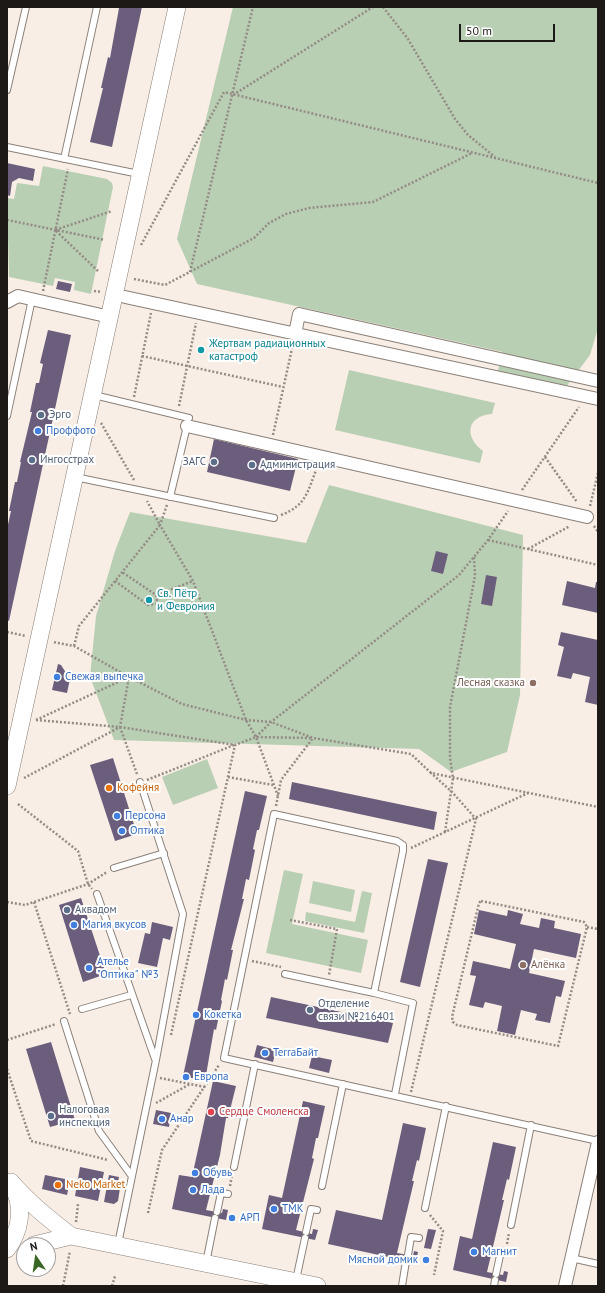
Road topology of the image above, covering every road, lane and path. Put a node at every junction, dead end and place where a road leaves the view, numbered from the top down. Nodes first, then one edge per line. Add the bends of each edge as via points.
1 (26, 7) edge
2 (96, 7) edge
3 (177, 7) edge
4 (252, 7) edge
5 (373, 7) edge
6 (383, 7) edge
7 (7, 90) edge
8 (233, 95) junction
9 (7, 146) edge
10 (473, 153) junction
11 (497, 159) junction
12 (67, 160) junction
13 (140, 174) junction
14 (598, 183) edge
15 (112, 211) dead end
16 (7, 220) edge
17 (55, 230) junction
18 (105, 240) dead end
19 (141, 245) dead end
20 (98, 271) dead end
21 (190, 273) junction
22 (134, 279) dead end
23 (11, 297) edge
24 (125, 297) dead end
25 (36, 300) junction
26 (153, 303) junction
27 (198, 313) junction
28 (110, 317) junction
29 (295, 334) junction
30 (142, 356) junction
31 (187, 366) junction
32 (598, 381) edge
33 (283, 387) junction
34 (592, 398) edge
35 (91, 399) junction
36 (132, 404) junction
37 (177, 414) junction
38 (7, 416) edge
39 (188, 422) junction
40 (271, 445) junction
41 (322, 457) junction
42 (545, 457) junction
43 (598, 473) edge
44 (75, 478) junction
45 (141, 491) junction
46 (170, 497) junction
47 (515, 500) junction
48 (587, 517) junction
49 (274, 518) joint
50 (160, 525) junction
51 (598, 532) edge
52 (488, 540) junction
53 (528, 549) junction
54 (474, 557) junction
55 (598, 566) edge
56 (122, 572) junction
57 (115, 581) junction
58 (193, 581) junction
59 (156, 595) junction
60 (7, 632) edge
61 (27, 636) dead end
62 (50, 642) dead end
63 (74, 646) junction
64 (129, 677) junction
65 (246, 720) junction
66 (271, 722) junction
67 (120, 727) junction
68 (256, 737) junction
69 (313, 738) junction
70 (235, 745) junction
71 (431, 773) junction
72 (228, 777) junction
73 (24, 778) dead end
74 (454, 778) junction
75 (140, 782) junction
76 (274, 785) junction
77 (7, 786) edge
78 (452, 792) junction
79 (529, 792) junction
80 (18, 804) dead end
81 (598, 807) edge
82 (476, 818) junction
83 (445, 832) junction
84 (404, 851) junction
85 (164, 853) junction
86 (114, 868) joint
87 (88, 884) junction
88 (96, 894) joint
89 (7, 902) edge
90 (34, 902) junction
91 (290, 920) dead end
92 (587, 927) junction
93 (598, 929) edge
94 (244, 959) junction
95 (285, 974) joint
96 (327, 983) junction
97 (374, 992) junction
98 (131, 995) junction
99 (82, 1009) joint
100 (71, 1016) junction
101 (64, 1021) junction
102 (7, 1040) edge
103 (170, 1040) dead end
104 (224, 1058) junction
105 (156, 1060) junction
106 (255, 1064) junction
107 (7, 1069) edge
108 (164, 1070) dead end
109 (152, 1076) junction
110 (162, 1078) junction
111 (160, 1084) dead end
112 (191, 1084) junction
113 (343, 1084) junction
114 (205, 1087) junction
115 (394, 1094) junction
116 (157, 1097) dead end
117 (410, 1098) junction
118 (155, 1104) junction
119 (446, 1106) junction
120 (145, 1109) junction
121 (531, 1125) junction
122 (598, 1141) edge
123 (123, 1163) junction
124 (234, 1167) joint
125 (131, 1175) junction
126 (9, 1180) edge
127 (322, 1186) dead end
128 (228, 1194) joint
129 (78, 1204) dead end
130 (425, 1208) joint
131 (317, 1210) dead end
132 (148, 1213) dead end
133 (511, 1225) joint
134 (72, 1237) junction
135 (419, 1238) dead end
136 (56, 1240) edge
137 (118, 1244) junction
138 (7, 1249) edge
139 (506, 1252) joint
140 (571, 1258) junction
141 (206, 1263) junction
142 (598, 1264) edge
143 (434, 1275) dead end
144 (115, 1276) dead end
145 (495, 1280) edge
146 (295, 1281) junction
147 (63, 1286) edge
148 (112, 1286) edge
149 (317, 1286) edge
150 (402, 1286) edge
151 (565, 1286) edge

1 - 7 lane
2 - 12 lane
3 - 13 street
4 - 8 path
5 - 8 path
6 - 11 path via 408,39 455,119 468,135
8 - 10 path
8 - 19 path via 224,92
8 - 21 path
9 - 12 lane
10 - 11 path
10 - 21 path via 373,202 309,208 286,214 269,223 254,238
11 - 14 path
12 - 13 lane
12 - 17 path
13 - 28 street
15 - 17 path
16 - 17 path
17 - 18 path
17 - 20 path
17 - 25 path
21 - 22 path via 165,285
23 - 25 street
24 - 26 street
25 - 28 street
25 - 38 lane
26 - 27 street
26 - 30 path
27 - 29 street
27 - 31 path
28 - 35 street
29 - 32 street via 299,314
29 - 33 path
29 - 34 street
30 - 31 path
30 - 36 path
31 - 33 path
31 - 37 path
33 - 40 path
34 - 42 path
35 - 36 lane
35 - 44 street
35 - 45 path
36 - 37 lane
37 - 39 lane
39 - 40 street
39 - 46 lane
40 - 41 street
41 - 47 street
41 - 49 path via 303,502 293,510
42 - 47 path
42 - 48 path
43 - 48 path
44 - 45 lane
44 - 77 street
45 - 46 lane
45 - 50 path
46 - 49 lane
46 - 50 path
47 - 48 street
47 - 52 path
48 - 51 path
48 - 53 path
50 - 56 path
50 - 58 path
52 - 53 path
52 - 54 path
53 - 55 path
54 - 66 path via 459,575
54 - 74 path via 475,576 450,707 450,758
56 - 57 path
56 - 59 path
57 - 59 path via 148,605 156,604
57 - 63 path via 79,626
58 - 59 path
58 - 65 path
60 - 61 path
62 - 63 path
63 - 64 path
64 - 65 path via 182,704
64 - 67 path
64 - 67 path via 36,720
65 - 66 path
65 - 68 path
66 - 68 path
66 - 69 path
67 - 70 path
67 - 73 path
67 - 75 path
68 - 69 path
68 - 70 path
68 - 76 path
69 - 71 path via 411,754
69 - 76 path via 281,780 278,796
70 - 72 path
70 - 75 path
71 - 74 path
71 - 78 path
72 - 76 path
72 - 103 path
74 - 78 path
74 - 79 path
75 - 85 lane
78 - 82 path
78 - 83 path
79 - 81 path
79 - 82 path
80 - 87 path via 78,851
82 - 83 path
82 - 117 path
83 - 84 path
84 - 94 lane via 403,844 397,841 274,814
84 - 97 lane
85 - 86 lane
85 - 105 lane via 183,914
86 - 87 path
87 - 88 path
87 - 90 path
88 - 98 lane
89 - 90 path via 25,905
90 - 100 path
91 - 96 path via 337,929
92 - 92 path via 584,922 481,901 453,1022 456,1025 558,1046
92 - 93 path
94 - 95 path via 280,967
94 - 104 lane
95 - 96 lane
96 - 97 lane
97 - 115 lane via 413,1003
98 - 99 lane
98 - 105 lane
99 - 100 path
100 - 101 path
101 - 102 path
101 - 123 lane via 99,1131
104 - 106 lane
104 - 114 path
105 - 109 lane
106 - 113 lane
106 - 124 lane
107 - 123 path via 31,1141
108 - 110 path
109 - 110 path
109 - 120 lane
110 - 111 path
110 - 112 path
112 - 114 path
112 - 118 path
113 - 115 lane
113 - 127 lane
114 - 132 path via 162,1150
115 - 117 lane
116 - 118 path
117 - 119 lane
118 - 120 path
119 - 121 lane
119 - 130 lane
120 - 125 lane
121 - 122 lane
121 - 133 lane
122 - 140 street
123 - 125 lane
124 - 128 path
125 - 137 lane
126 - 134 street via 38,1210
126 - 138 street via 19,1201 20,1212 17,1230
128 - 141 lane via 221,1193
129 - 134 path
130 - 143 path via 443,1231
131 - 146 lane via 311,1209
133 - 139 path
134 - 136 street
134 - 137 street
134 - 147 path
135 - 150 lane via 411,1237
137 - 141 street
139 - 145 lane via 501,1251
140 - 142 lane
140 - 151 street
141 - 146 street
144 - 148 path
146 - 149 street

